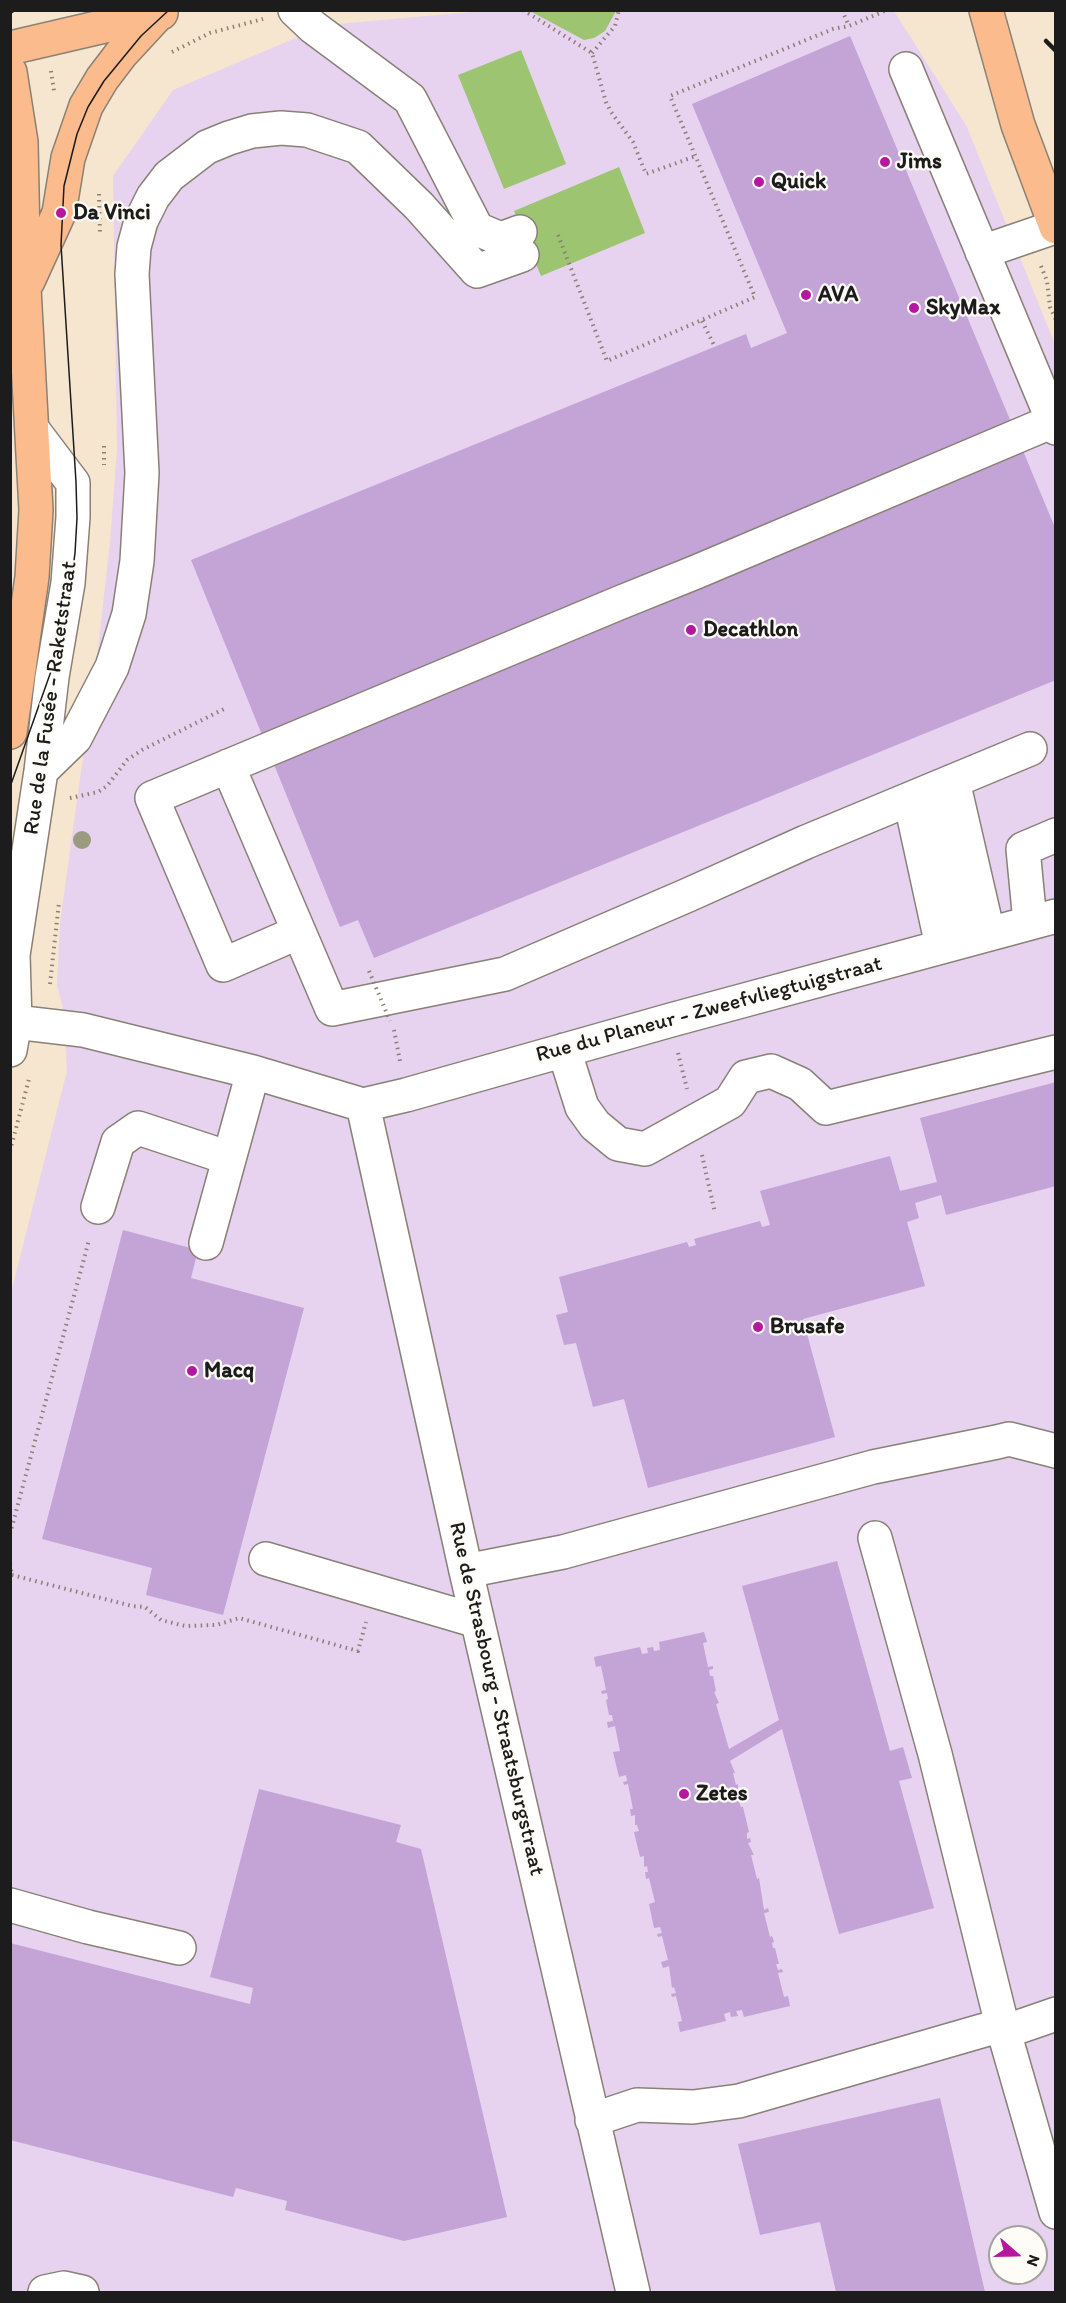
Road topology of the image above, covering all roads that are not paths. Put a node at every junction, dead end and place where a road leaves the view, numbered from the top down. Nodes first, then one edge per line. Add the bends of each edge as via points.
1 (295, 10) edge
2 (986, 10) edge
3 (165, 12) edge
4 (10, 48) edge
5 (906, 69) dead end
6 (10, 72) edge
7 (1055, 227) edge
8 (982, 252) junction
9 (24, 288) junction
10 (1054, 425) edge
11 (33, 430) junction
12 (10, 732) edge
13 (1030, 749) dead end
14 (228, 766) junction
15 (41, 771) junction
16 (931, 790) junction
17 (23, 819) edge
18 (1056, 835) edge
19 (1043, 919) edge
20 (299, 932) junction
21 (965, 940) junction
22 (13, 1036) edge
23 (564, 1050) junction
24 (1056, 1052) edge
25 (253, 1072) junction
26 (363, 1105) junction
27 (230, 1158) junction
28 (98, 1207) road end
29 (206, 1243) dead end
30 (1056, 1451) edge
31 (875, 1538) dead end
32 (266, 1559) dead end
33 (466, 1570) junction
34 (477, 1621) junction
35 (10, 1905) edge
36 (179, 1948) dead end
37 (1056, 2014) edge
38 (1003, 2029) junction
39 (592, 2120) junction
40 (1056, 2212) edge
41 (45, 2292) edge
42 (82, 2292) edge
43 (633, 2292) edge

1 - 15 street via 410,99 477,229 521,244 477,272 419,206 358,147 307,130 281,128 229,138 207,147 169,176 141,221 134,247 142,473 137,561 129,614 112,667 75,738
2 - 7 main road via 1018,125
3 - 4 main road
3 - 9 main road via 121,54 86,106 68,158 59,213
5 - 8 street
6 - 9 main road via 21,142
7 - 8 street
8 - 10 street
9 - 11 main road
10 - 14 street via 1010,438
11 - 12 main road via 36,510 32,577
11 - 15 street, Rue de la Fusée - Raketstraat via 73,483 72,552
13 - 16 street
14 - 20 street
14 - 20 street via 152,798 205,923 223,965
15 - 17 street, Rue de la Fusée - Raketstraat
16 - 20 street via 505,974 332,1009
16 - 21 street
16 - 21 street
17 - 22 street, Rue de la Fusée - Raketstraat via 13,955
18 - 19 street via 1023,849
19 - 21 street, Rue du Planeur - Zweefvliegtuigstraat
21 - 23 street, Rue du Planeur - Zweefvliegtuigstraat
22 - 25 street via 83,1030
23 - 24 street via 582,1107 595,1125 618,1144 645,1149 730,1102 746,1077 771,1071 800,1084 826,1108
23 - 26 street, Rue du Planeur - Zweefvliegtuigstraat
25 - 26 street
25 - 27 street
26 - 33 street, Rue de Strasbourg - Straatsburgstraat
27 - 28 street via 138,1128 118,1142
27 - 29 street
30 - 33 street via 1003,1440 873,1467 563,1552
31 - 38 street via 938,1766
32 - 34 street
33 - 34 street, Rue de Strasbourg - Straatsburgstraat
34 - 39 street, Rue de Strasbourg - Straatsburgstraat
35 - 36 street
37 - 38 street
38 - 39 street via 739,2101 693,2107 637,2104
38 - 40 street
39 - 43 street, Rue de Strasbourg - Straatsburgstraat
41 - 42 street via 64,2288

